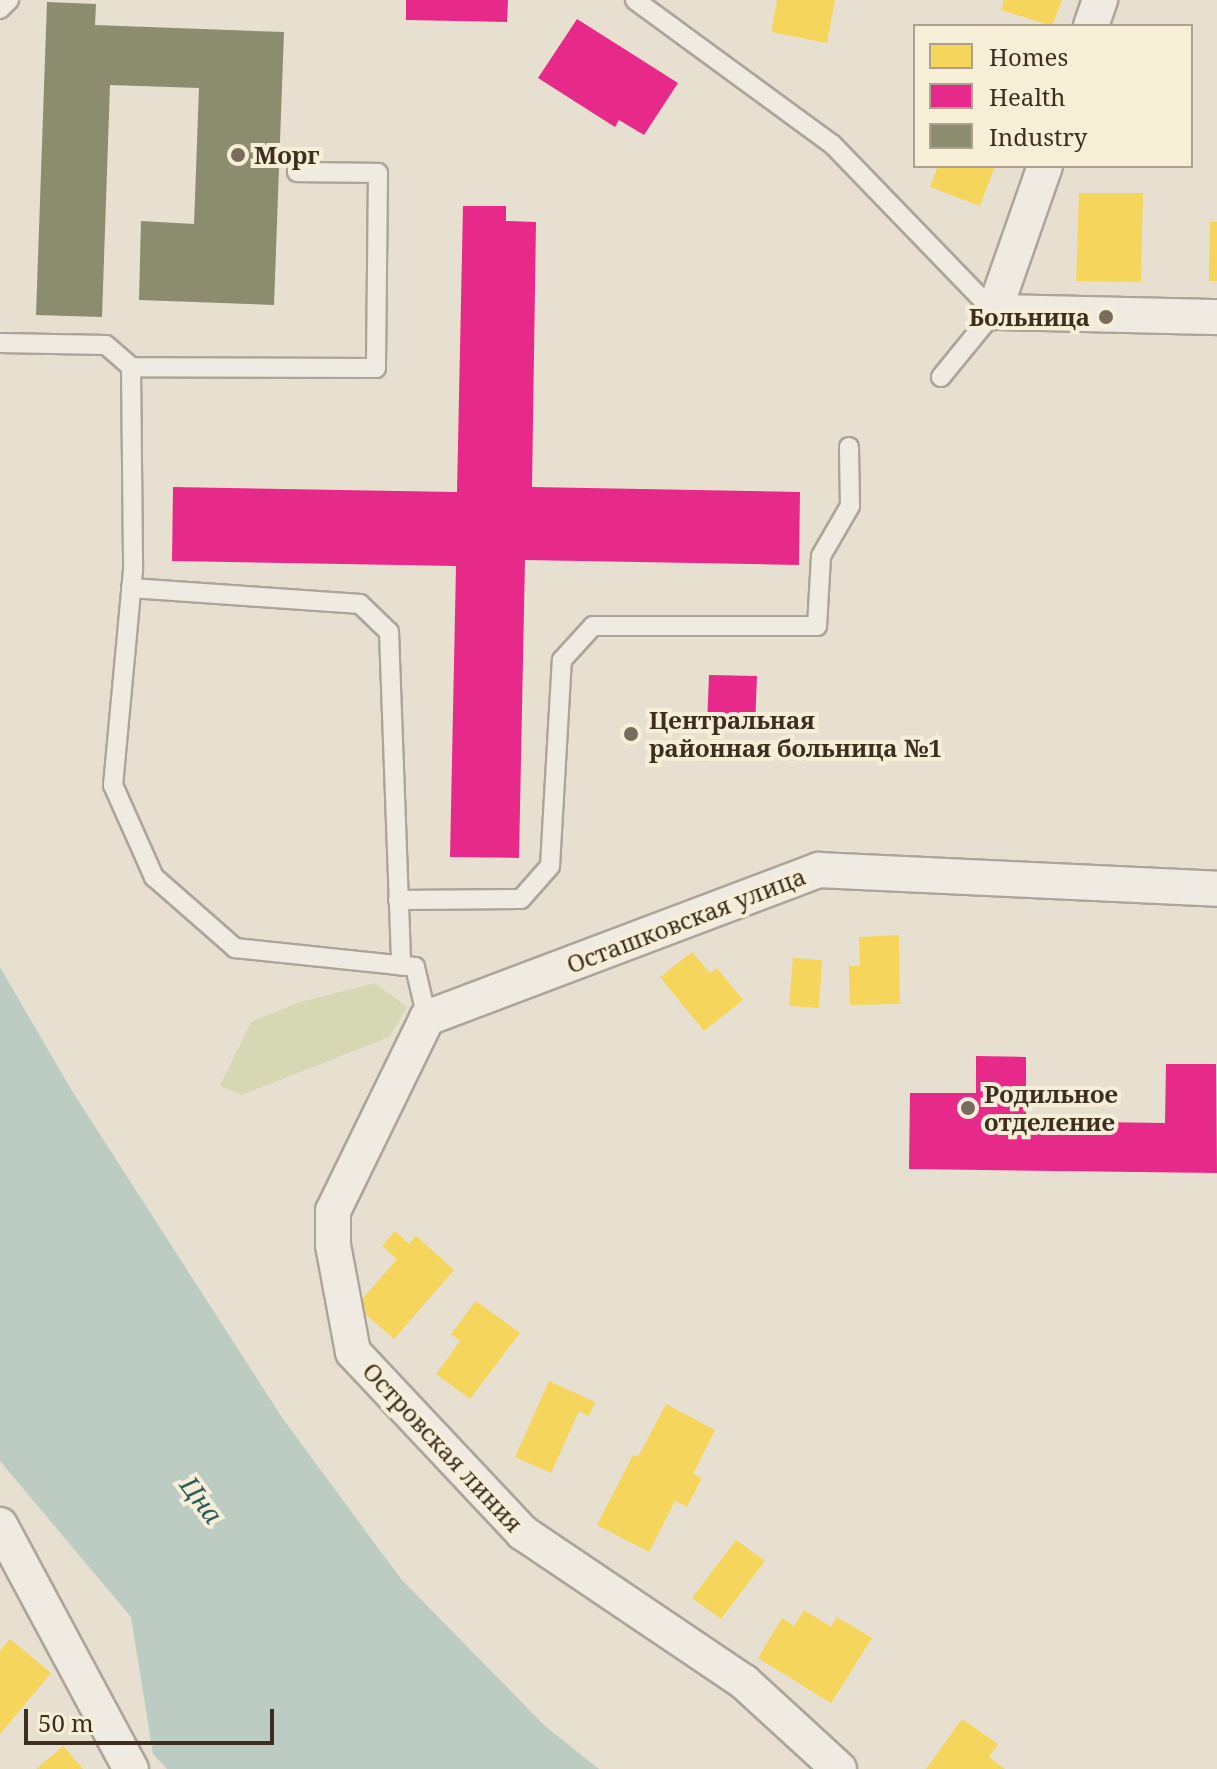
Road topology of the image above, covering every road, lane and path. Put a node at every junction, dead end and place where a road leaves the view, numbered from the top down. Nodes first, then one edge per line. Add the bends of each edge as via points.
1 (9, 0) edge
2 (635, 0) edge
3 (1100, 0) edge
4 (0, 9) edge
5 (1092, 24) edge
6 (1044, 168) edge
7 (297, 172) dead end
8 (994, 312) junction
9 (1217, 317) edge
10 (0, 343) edge
11 (131, 367) junction
12 (941, 377) dead end
13 (849, 447) dead end
14 (131, 588) junction
15 (1217, 889) edge
16 (398, 900) junction
17 (401, 966) junction
18 (422, 1029) junction
19 (0, 1525) edge
20 (131, 1769) edge
21 (839, 1769) edge

1 - 4 lane
2 - 8 lane via 832,144
3 - 5 street
6 - 8 street
7 - 11 lane via 378,173 376,368
8 - 9 street
8 - 12 lane
10 - 11 lane via 106,345
11 - 14 lane
13 - 16 lane via 850,506 821,556 817,626 593,626 562,660 550,866 521,899
14 - 16 lane via 360,604 389,632
14 - 17 lane via 113,785 154,877 235,948
15 - 18 street, Осташковская улица via 819,870
16 - 17 lane
17 - 18 lane via 415,967
18 - 21 street, Островская линия via 333,1211 333,1245 353,1352 523,1533 744,1682
19 - 20 street

